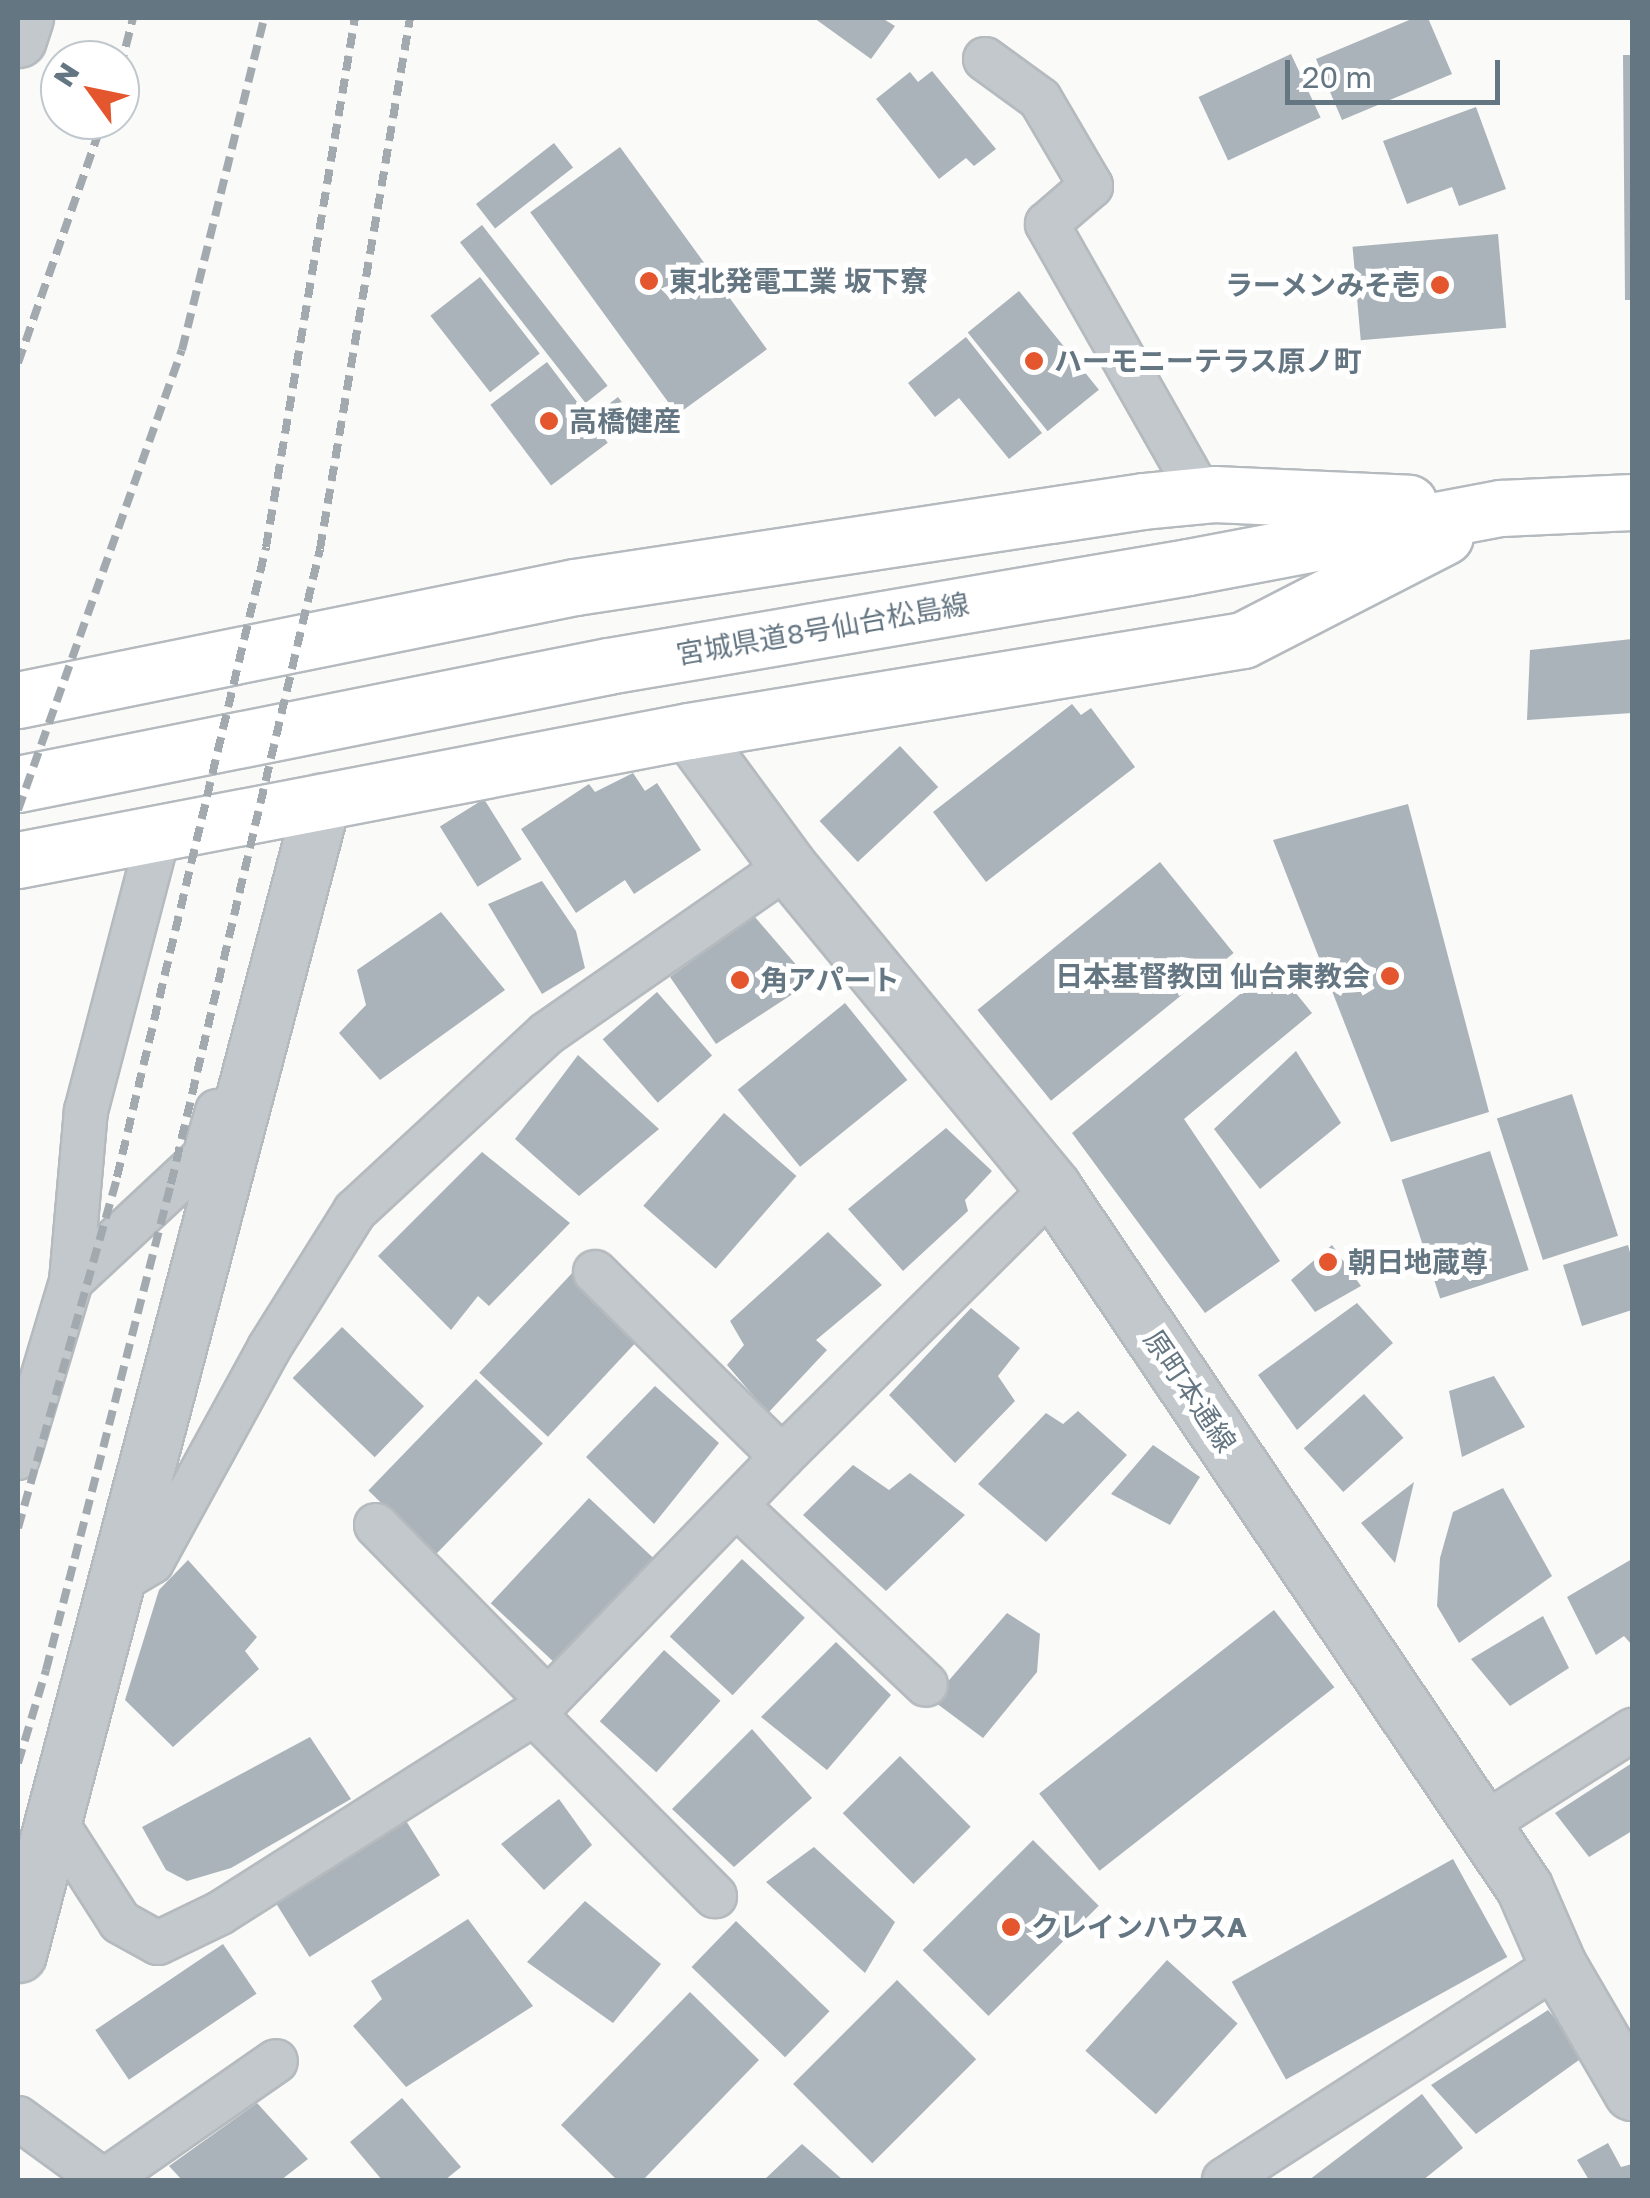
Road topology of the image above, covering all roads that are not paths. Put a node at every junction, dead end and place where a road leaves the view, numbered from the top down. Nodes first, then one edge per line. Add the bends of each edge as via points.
1 (25, 18) edge
2 (18, 39) edge
3 (984, 58) dead end
4 (1201, 495) junction
5 (1632, 502) edge
6 (1502, 508) junction
7 (18, 700) edge
8 (689, 731) junction
9 (18, 784) edge
10 (310, 804) junction
11 (158, 833) junction
12 (18, 860) edge
13 (788, 866) junction
14 (1052, 1188) junction
15 (596, 1272) dead end
16 (71, 1281) junction
17 (782, 1457) junction
18 (18, 1458) edge
19 (736, 1506) junction
20 (376, 1526) dead end
21 (115, 1584) junction
22 (926, 1685) dead end
23 (541, 1707) junction
24 (1632, 1730) edge
25 (54, 1818) junction
26 (1483, 1825) junction
27 (715, 1896) dead end
28 (18, 1954) edge
29 (1558, 1965) junction
30 (276, 2061) dead end
31 (1632, 2092) edge
32 (18, 2118) edge
33 (1241, 2176) edge
34 (104, 2180) edge

1 - 2 street
3 - 4 lane via 1040,99 1091,186 1047,224
4 - 6 main road
4 - 7 main road via 574,587
5 - 6 main road, 宮城県道8号仙台松島線
6 - 8 main road via 1244,640
6 - 9 main road, 宮城県道8号仙台松島線 via 608,666
8 - 10 main road
8 - 13 street, 原町本通線
10 - 11 main road
10 - 16 lane via 204,1157
10 - 21 street
11 - 12 main road
11 - 16 lane via 86,1111
13 - 14 street, 原町本通線
13 - 21 lane via 546,1034 354,1210 152,1562
14 - 17 lane
14 - 26 street, 原町本通線
15 - 17 lane
16 - 18 lane
17 - 19 lane
19 - 22 lane
19 - 23 lane
20 - 23 lane
21 - 25 street
23 - 25 lane via 220,1913 158,1944 120,1922
23 - 27 lane
24 - 26 lane
25 - 28 street
26 - 29 street, 原町本通線 via 1524,1887
29 - 31 street, 原町本通線
29 - 33 lane
30 - 34 lane
32 - 34 lane

